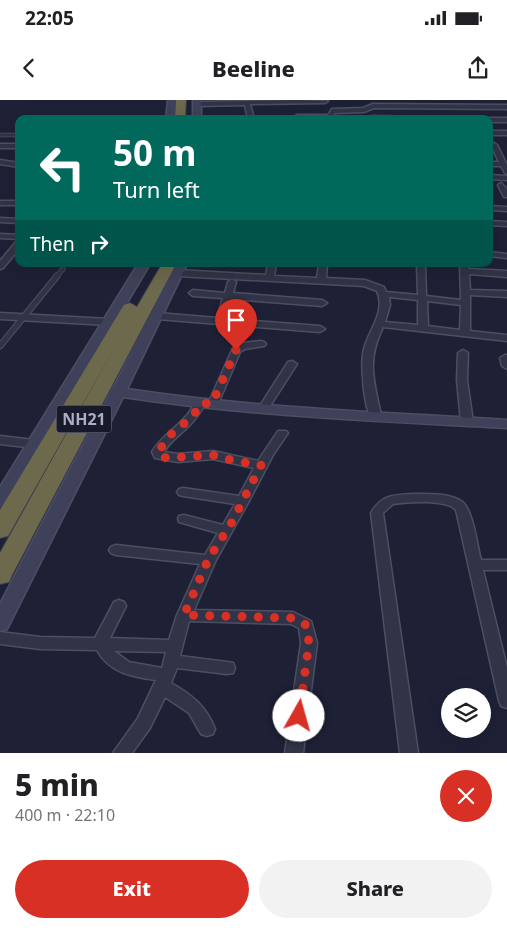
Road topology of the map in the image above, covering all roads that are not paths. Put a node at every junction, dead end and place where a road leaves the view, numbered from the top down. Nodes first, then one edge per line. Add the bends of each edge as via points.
1 (172, 100) edge
2 (181, 100) edge
3 (195, 101) edge
4 (325, 101) edge
5 (246, 103) junction
6 (507, 108) edge
7 (358, 110) junction
8 (170, 115) edge
9 (180, 115) edge
10 (190, 115) edge
11 (197, 115) edge
12 (250, 115) edge
13 (330, 115) edge
14 (367, 115) edge
15 (493, 120) edge
16 (507, 120) edge
17 (493, 133) edge
18 (507, 133) edge
19 (0, 135) edge
20 (15, 135) edge
21 (0, 146) edge
22 (15, 146) edge
23 (494, 146) edge
24 (0, 162) edge
25 (15, 164) edge
26 (493, 164) edge
27 (503, 164) junction
28 (507, 172) edge
29 (493, 177) edge
30 (507, 178) edge
31 (501, 185) dead end
32 (507, 195) edge
33 (0, 203) edge
34 (15, 203) edge
35 (493, 208) edge
36 (507, 209) edge
37 (0, 220) edge
38 (15, 221) edge
39 (493, 223) edge
40 (507, 224) edge
41 (0, 236) edge
42 (15, 237) edge
43 (0, 251) edge
44 (15, 252) edge
45 (15, 253) edge
46 (493, 254) edge
47 (507, 256) edge
48 (0, 266) edge
49 (142, 267) edge
50 (155, 267) edge
51 (176, 267) edge
52 (225, 267) edge
53 (272, 267) edge
54 (323, 267) edge
55 (421, 267) edge
56 (464, 267) edge
57 (63, 269) dead end
58 (507, 274) edge
59 (224, 275) junction
60 (270, 277) junction
61 (321, 280) junction
62 (232, 282) dead end
63 (466, 292) junction
64 (193, 293) dead end
65 (384, 294) junction
66 (507, 294) edge
67 (228, 296) junction
68 (422, 298) junction
69 (322, 303) dead end
70 (467, 303) junction
71 (0, 316) edge
72 (157, 316) junction
73 (21, 318) junction
74 (221, 321) junction
75 (381, 324) junction
76 (320, 329) dead end
77 (424, 329) junction
78 (465, 334) junction
79 (105, 335) junction
80 (507, 338) edge
81 (261, 344) dead end
82 (0, 346) edge
83 (463, 353) dead end
84 (292, 364) dead end
85 (99, 389) junction
86 (207, 404) junction
87 (270, 410) junction
88 (375, 416) junction
89 (467, 422) junction
90 (507, 424) edge
91 (282, 433) dead end
92 (0, 440) edge
93 (34, 444) junction
94 (261, 465) junction
95 (183, 492) dead end
96 (0, 500) edge
97 (243, 501) junction
98 (184, 519) dead end
99 (0, 530) edge
100 (226, 531) junction
101 (116, 550) dead end
102 (208, 560) junction
103 (475, 565) junction
104 (507, 566) edge
105 (0, 575) edge
106 (120, 606) dead end
107 (184, 615) junction
108 (0, 622) edge
109 (0, 638) edge
110 (102, 646) junction
111 (168, 667) junction
112 (227, 668) dead end
113 (507, 702) edge
114 (207, 729) dead end
115 (122, 753) edge
116 (294, 753) edge
117 (410, 753) edge

1 - 8 street
2 - 9 highway
3 - 5 street
3 - 10 highway
3 - 11 street
4 - 5 street
5 - 12 street
6 - 7 street via 481,105 373,106
7 - 13 street via 332,111
7 - 14 street
15 - 16 street
17 - 18 street
19 - 20 lane
21 - 22 street
23 - 27 street
24 - 25 street
26 - 27 street
27 - 28 street
29 - 30 street
31 - 32 street
33 - 34 street
35 - 36 street
37 - 38 street
39 - 40 street
41 - 42 street
43 - 44 street
45 - 48 street
46 - 47 street
49 - 79 street
50 - 79 highway, NH21
51 - 59 street
51 - 72 street
51 - 85 highway, NH21
52 - 59 street
53 - 60 street
54 - 61 street
55 - 68 street
56 - 58 street
56 - 63 street
57 - 73 lane
59 - 60 street
60 - 61 street
61 - 65 street via 365,283 376,286
62 - 67 street
63 - 66 street
63 - 70 street
64 - 67 street
65 - 68 street
65 - 75 street via 386,302
67 - 69 street
67 - 74 street
68 - 70 street
68 - 77 street
70 - 78 street
71 - 73 street
72 - 74 street
72 - 85 street
73 - 79 street
73 - 82 lane
74 - 76 street
75 - 77 street
75 - 88 street via 371,342 367,361
77 - 78 street
78 - 80 street
79 - 85 highway, NH21
79 - 93 street
81 - 86 street via 236,350
83 - 89 street via 462,380
84 - 87 street via 275,388
85 - 86 street
85 - 99 highway, NH21
85 - 105 highway, NH21
85 - 108 street
86 - 87 street
86 - 94 street via 164,441 159,455 178,458 213,455
87 - 88 street
88 - 89 street
89 - 90 street
91 - 94 street
92 - 93 street
93 - 96 street
94 - 97 street
95 - 97 street
97 - 100 street
98 - 100 street
100 - 102 street
101 - 102 street
102 - 107 street
103 - 104 street
103 - 113 street
103 - 117 street via 462,509 458,504 392,500 382,505 377,513
106 - 110 street via 105,632
107 - 111 street
107 - 116 street via 293,618 306,625 309,643
109 - 110 street
110 - 111 street
110 - 111 street via 118,665
111 - 112 street
111 - 114 street via 200,712
111 - 115 street via 144,723

